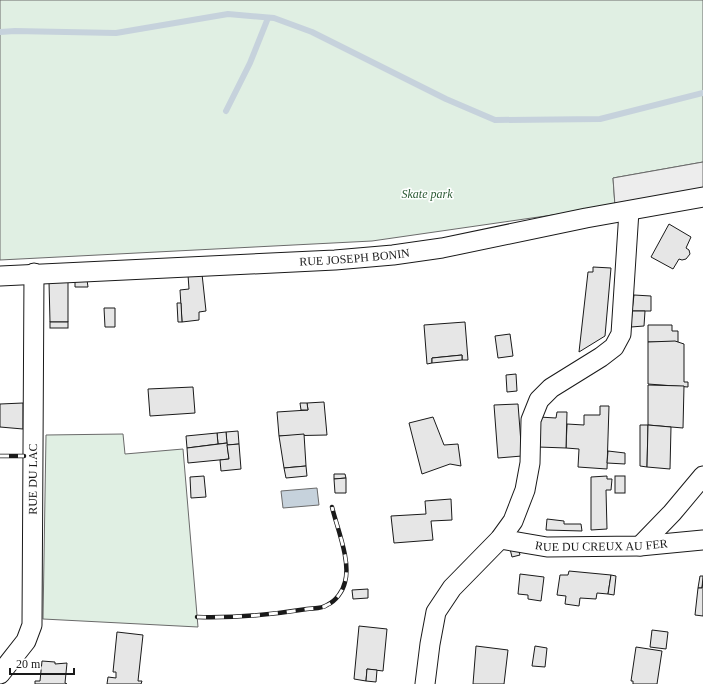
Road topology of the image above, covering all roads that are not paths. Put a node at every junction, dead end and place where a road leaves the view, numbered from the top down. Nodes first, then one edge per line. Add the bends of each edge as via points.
1 (703, 197) edge
2 (629, 211) junction
3 (34, 273) junction
4 (0, 276) edge
5 (703, 476) edge
6 (500, 539) junction
7 (703, 540) edge
8 (640, 546) junction
9 (0, 674) edge
10 (425, 684) edge

1 - 2 street, RUE JOSEPH BONIN
2 - 3 street, RUE JOSEPH BONIN via 442,248 393,255 335,260
2 - 6 street via 621,334 614,347 551,388 539,400 530,420 530,463 525,490 513,521
3 - 4 street, RUE JOSEPH BONIN
3 - 9 street, RUE DU LAC via 32,625 26,641
5 - 8 street
6 - 8 street, RUE DU CREUX AU FER via 547,547
6 - 10 street via 452,588 436,612
7 - 8 street, RUE DU CREUX AU FER

